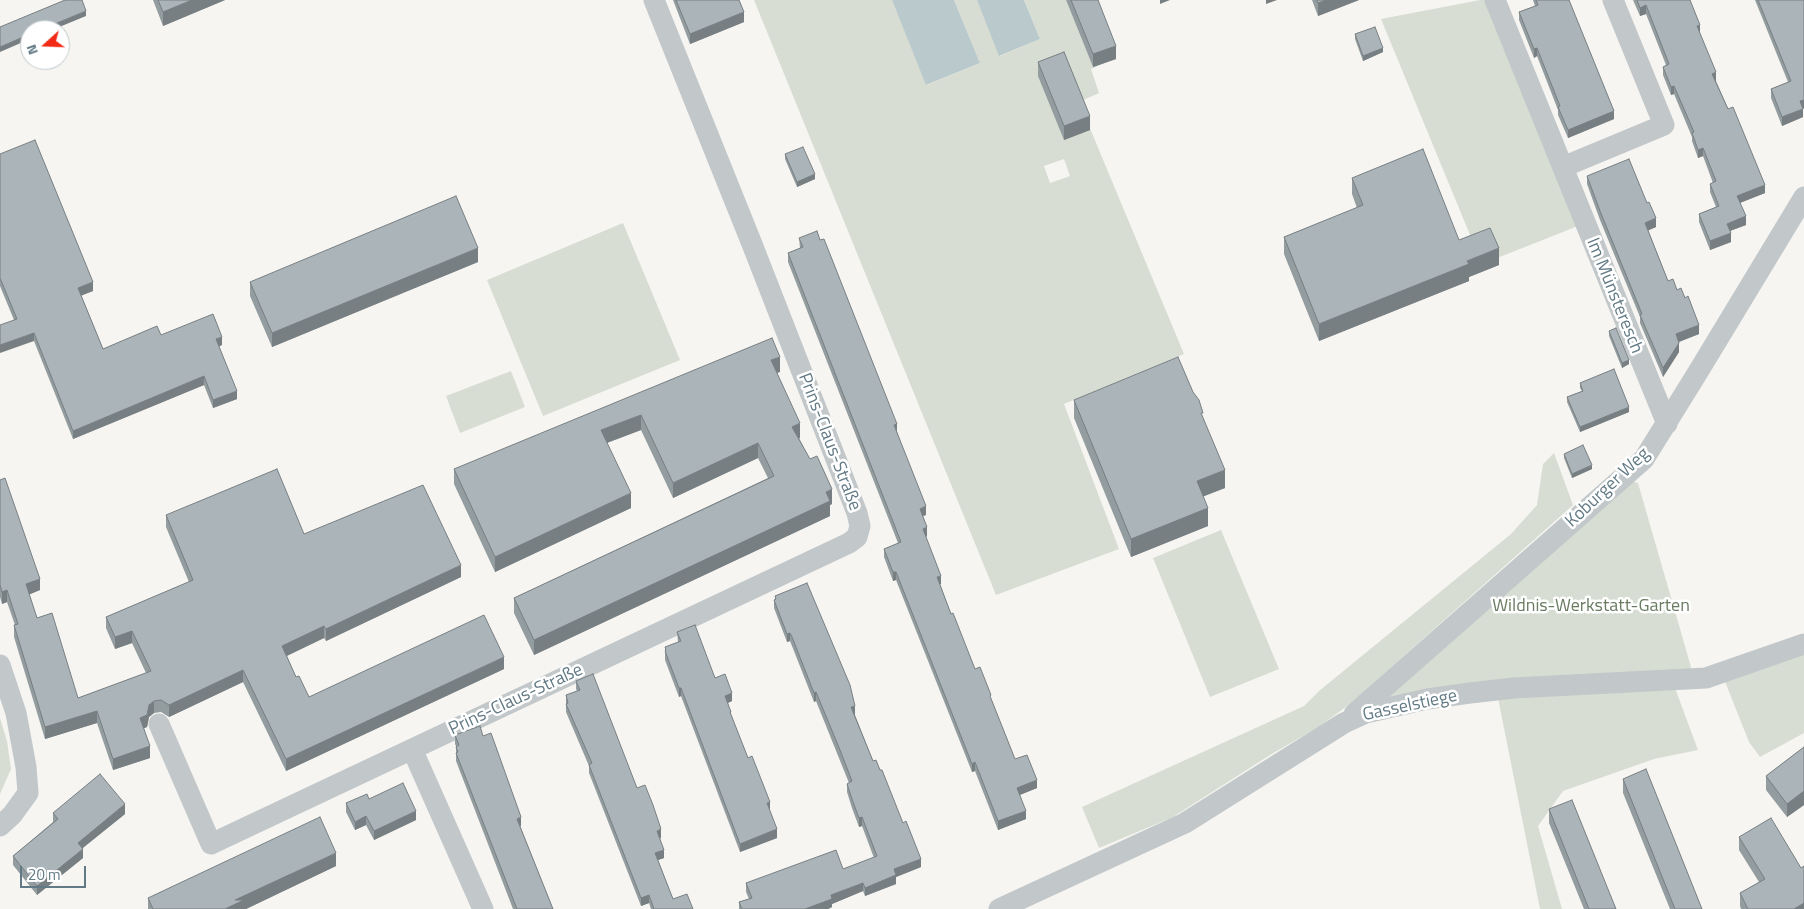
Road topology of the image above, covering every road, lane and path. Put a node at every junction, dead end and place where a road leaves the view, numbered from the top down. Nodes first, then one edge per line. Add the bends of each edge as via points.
1 (654, 0) edge
2 (1495, 0) edge
3 (1614, 0) edge
4 (1563, 167) junction
5 (1804, 197) edge
6 (1667, 424) junction
7 (1804, 644) edge
8 (0, 665) edge
9 (1344, 723) junction
10 (159, 724) dead end
11 (412, 749) junction
12 (0, 826) edge
13 (483, 909) edge
14 (999, 909) edge

1 - 11 street, Prins-Claus-Straße via 837,461 857,513 859,532 848,543
2 - 4 street, Im Münsteresch
3 - 4 street via 1664,125
4 - 6 street, Im Münsteresch
5 - 6 street, Koburger Weg
6 - 9 street, Koburger Weg via 1644,459
7 - 9 street, Gasselstiege via 1706,678 1470,693 1387,708
8 - 12 street via 16,713 28,793
9 - 14 street, Gasselstiege via 1185,822
10 - 11 street, Prins-Claus-Straße via 211,844
11 - 13 street

